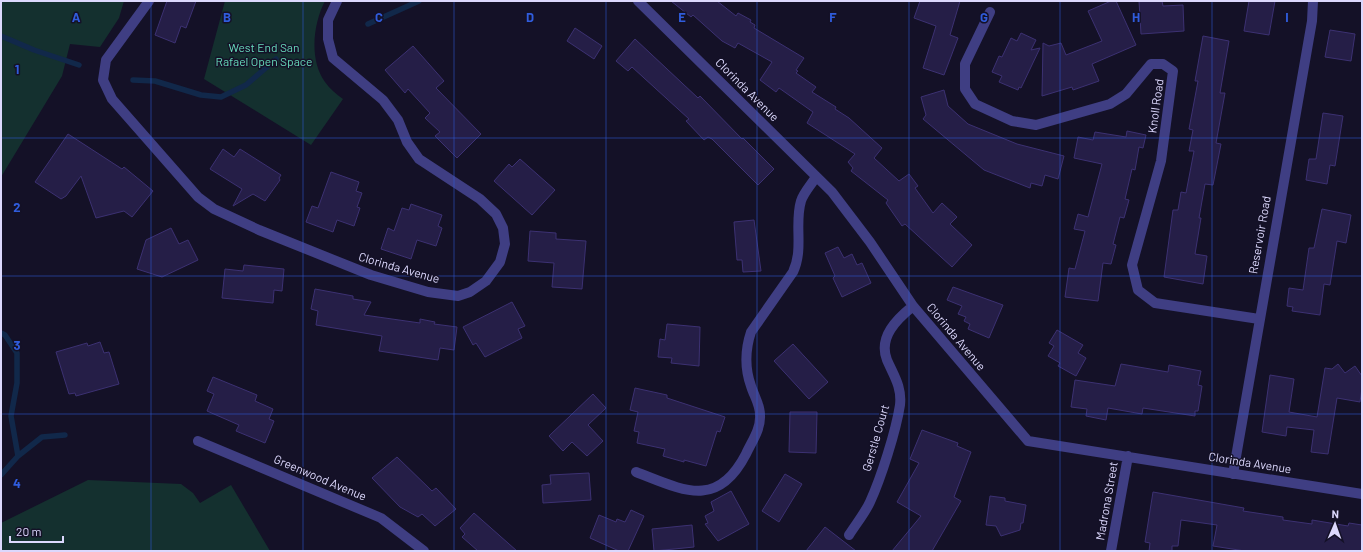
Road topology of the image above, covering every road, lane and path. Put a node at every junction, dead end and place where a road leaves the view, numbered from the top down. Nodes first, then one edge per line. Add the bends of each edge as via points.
1 (149, 1) edge
2 (337, 1) edge
3 (638, 1) edge
4 (1313, 1) edge
5 (990, 12) dead end
6 (816, 177) junction
7 (913, 306) junction
8 (1259, 319) junction
9 (198, 441) dead end
10 (1128, 456) junction
11 (636, 472) dead end
12 (1233, 474) junction
13 (1362, 494) edge
14 (849, 535) dead end
15 (424, 551) edge
16 (1111, 551) edge

1 - 2 street, Clorinda Avenue via 106,60 103,80 112,99 198,197 214,209 259,230 371,275 428,292 458,296 470,292 486,281 500,262 505,244 503,228 496,214 480,199 419,160 406,142 398,120 383,100 333,58 328,39 328,20
3 - 6 street, Clorinda Avenue
4 - 8 street, Reservoir Road via 1312,21
5 - 8 street, Knoll Road via 965,64 965,89 975,104 1012,121 1036,125 1110,104 1126,94 1152,64 1163,64 1173,71 1161,161 1132,265 1138,290 1155,304
6 - 7 street, Clorinda Avenue via 832,192 870,242
6 - 11 street via 801,202 798,261 751,332 747,344 748,374 760,414 760,426 738,468 726,482 710,490 694,492 681,490
7 - 10 street, Clorinda Avenue via 1028,441
7 - 14 street, Gerstle Court via 898,318 888,332 886,358 899,385 900,406 870,502
8 - 12 street, Reservoir Road
9 - 15 street, Greenwood Avenue via 381,518
10 - 12 street, Clorinda Avenue
10 - 16 street, Madrona Street
12 - 13 street, Clorinda Avenue

